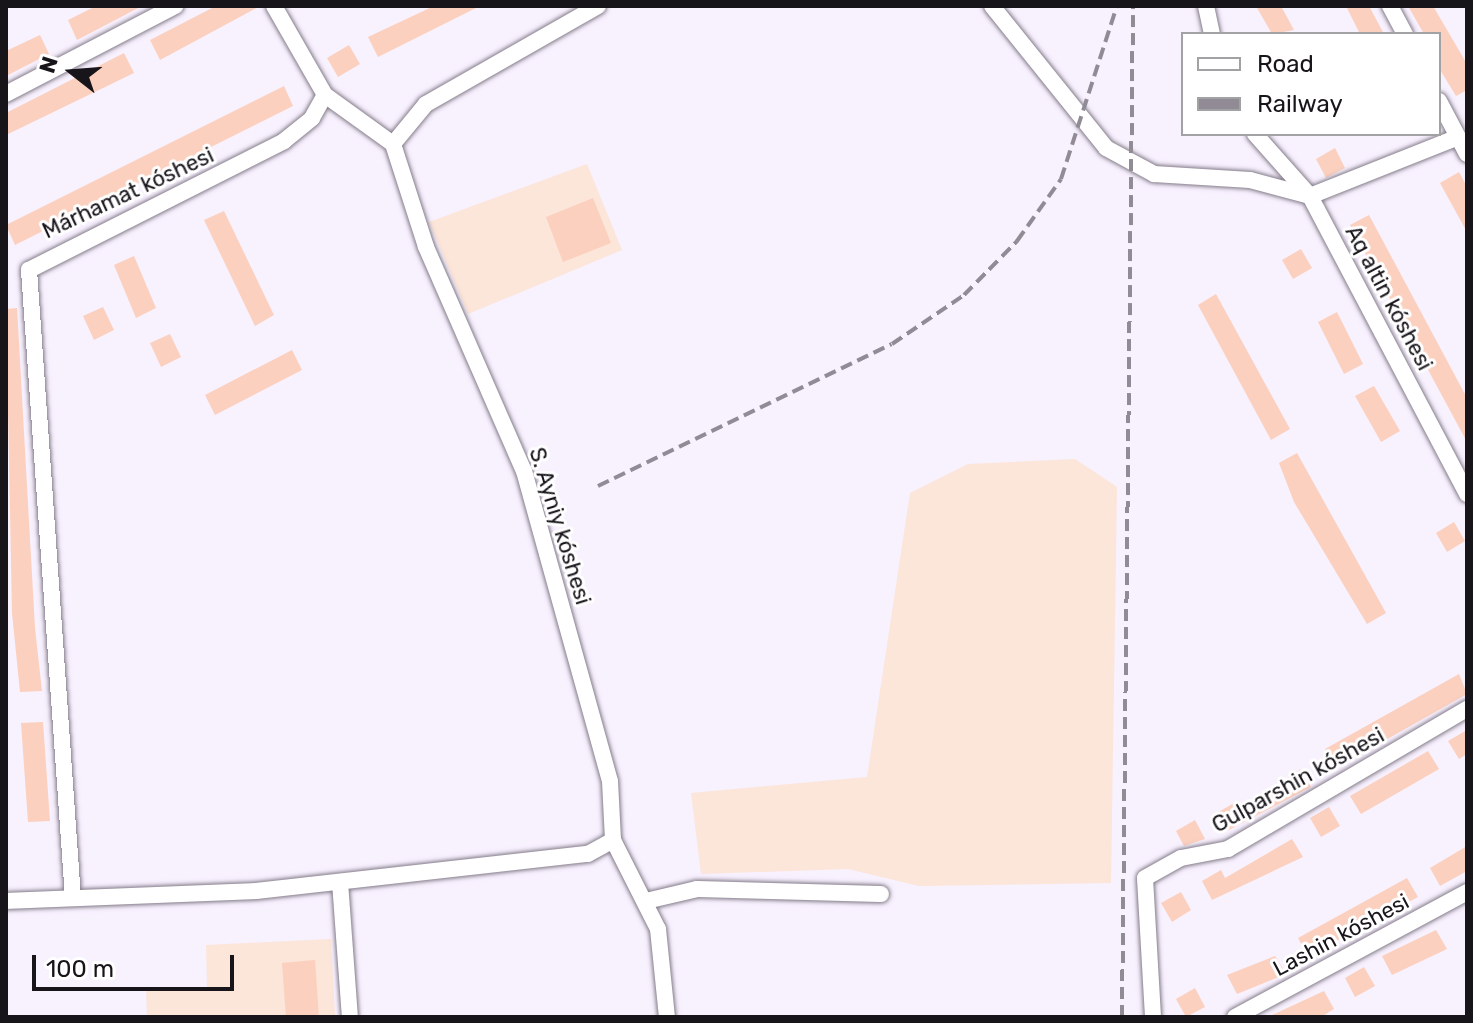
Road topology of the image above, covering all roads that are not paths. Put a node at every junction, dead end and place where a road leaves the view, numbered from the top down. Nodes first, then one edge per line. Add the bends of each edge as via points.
1 (175, 6) edge
2 (274, 6) edge
3 (598, 6) edge
4 (992, 6) edge
5 (1206, 6) edge
6 (1390, 6) edge
7 (1212, 32) edge
8 (1404, 32) edge
9 (6, 94) edge
10 (325, 95) junction
11 (1441, 105) edge
12 (1257, 136) edge
13 (1458, 137) junction
14 (393, 144) junction
15 (1467, 154) edge
16 (1310, 196) junction
17 (1467, 494) edge
18 (1467, 709) edge
19 (613, 840) junction
20 (340, 882) junction
21 (1467, 892) edge
22 (881, 894) dead end
23 (73, 898) junction
24 (6, 901) edge
25 (646, 901) junction
26 (350, 1017) edge
27 (667, 1017) edge
28 (1153, 1017) edge
29 (1235, 1017) edge

1 - 9 street
2 - 10 street
3 - 14 street via 426,104
4 - 16 street via 1106,148 1154,174 1250,180
5 - 7 street
6 - 8 street
10 - 14 street
10 - 23 street, Márhamat kóshesi via 312,118 284,141 29,270
11 - 13 street
12 - 16 street, Aq altin kóshesi
13 - 15 street
13 - 16 street
14 - 19 street, S. Ayniy kóshesi via 426,247 524,471 610,781
16 - 17 street, Aq altin kóshesi
18 - 28 street, Gulparshin kóshesi via 1228,849 1181,858 1145,878
19 - 20 street via 588,854
19 - 25 street, S. Ayniy kóshesi
20 - 23 street
20 - 26 street
21 - 29 street, Lashin kóshesi
22 - 25 street via 697,889
23 - 24 street
25 - 27 street, S. Ayniy kóshesi via 658,929

